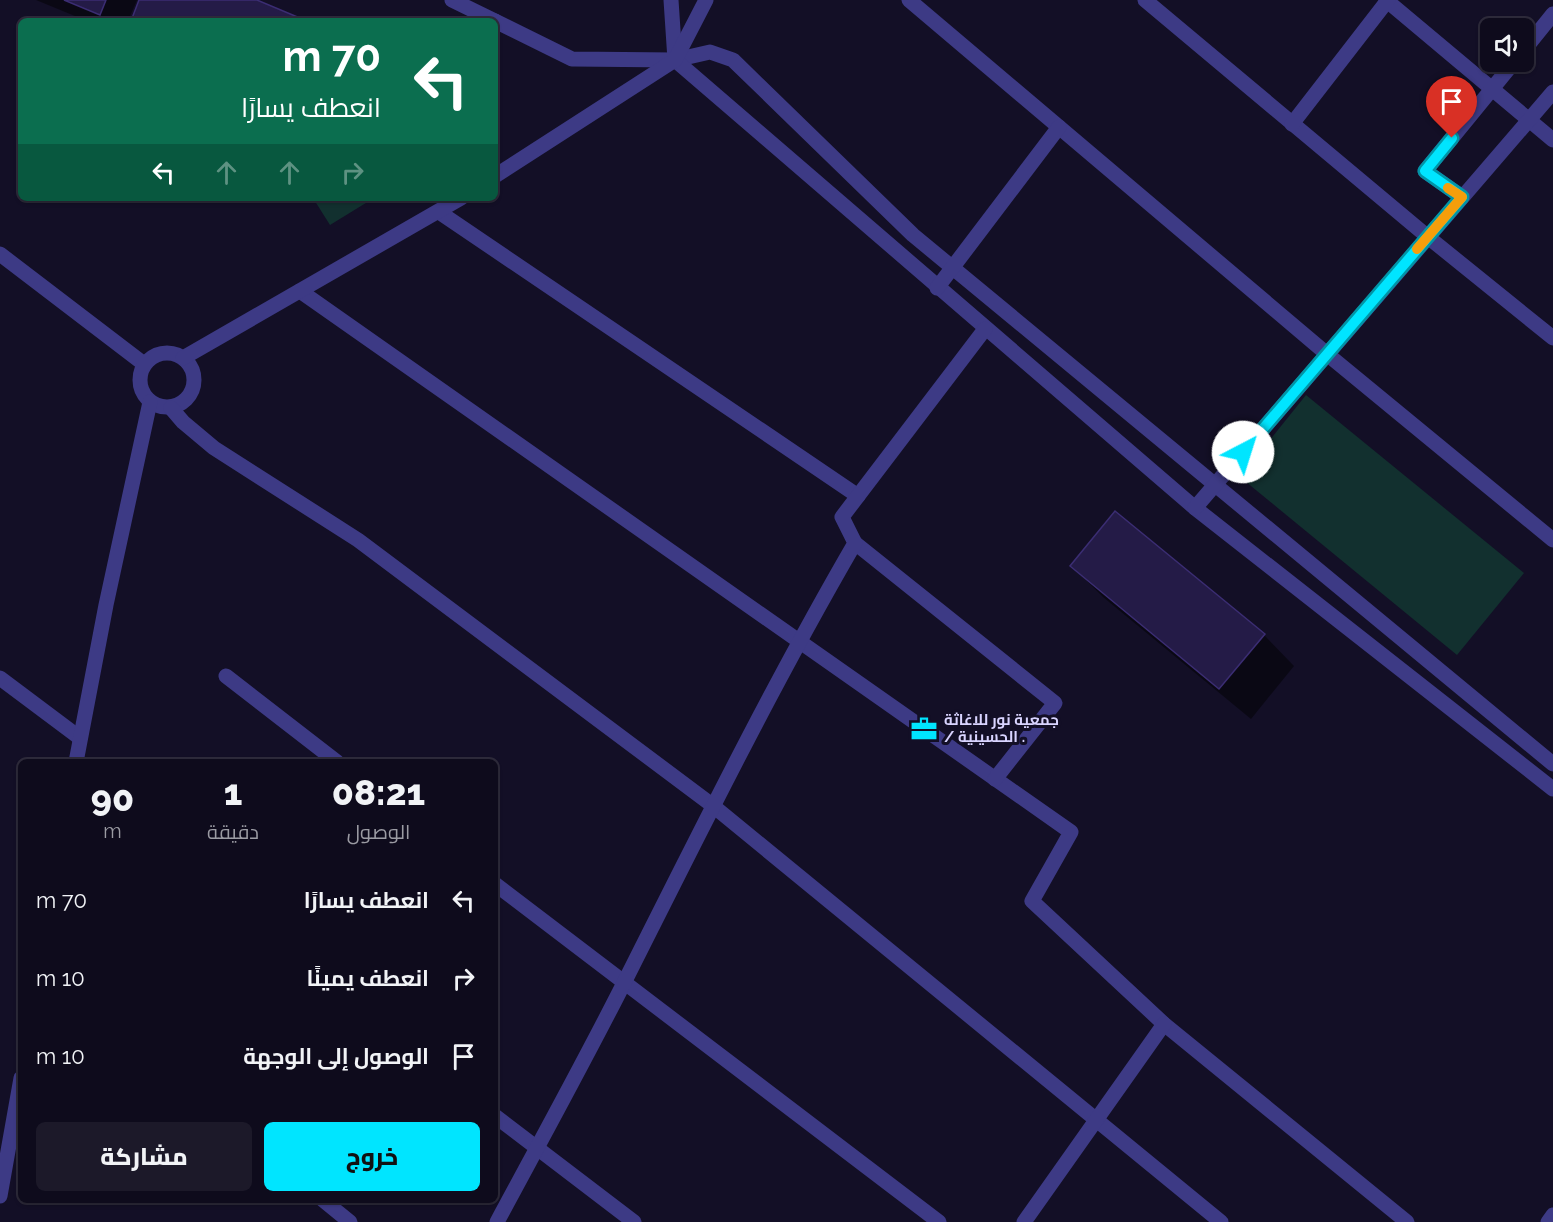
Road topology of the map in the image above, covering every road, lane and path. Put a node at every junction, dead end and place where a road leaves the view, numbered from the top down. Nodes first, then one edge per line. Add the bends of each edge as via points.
1 (452, 0) edge
2 (671, 0) edge
3 (706, 0) edge
4 (909, 0) edge
5 (1145, 0) edge
6 (1387, 0) edge
7 (1553, 14) edge
8 (489, 18) edge
9 (498, 22) edge
10 (1534, 38) edge
11 (675, 60) junction
12 (1506, 72) edge
13 (1492, 89) junction
14 (1553, 92) edge
15 (1529, 120) junction
16 (1292, 124) junction
17 (1059, 127) junction
18 (1553, 140) edge
19 (498, 174) edge
20 (1462, 197) junction
21 (456, 201) edge
22 (439, 212) junction
23 (1428, 237) junction
24 (0, 254) edge
25 (952, 268) junction
26 (937, 288) junction
27 (300, 291) junction
28 (985, 329) junction
29 (1552, 335) edge
30 (1327, 354) junction
31 (183, 358) junction
32 (144, 364) junction
33 (150, 402) junction
34 (171, 408) junction
35 (1215, 485) junction
36 (858, 496) junction
37 (1195, 508) junction
38 (1553, 540) edge
39 (855, 543) junction
40 (799, 643) junction
41 (226, 676) dead end
42 (0, 678) edge
43 (80, 738) junction
44 (76, 759) edge
45 (333, 759) edge
46 (1553, 764) edge
47 (995, 779) junction
48 (1553, 789) edge
49 (712, 805) junction
50 (498, 886) edge
51 (623, 983) junction
52 (1164, 1024) junction
53 (18, 1095) edge
54 (498, 1118) edge
55 (1095, 1119) junction
56 (537, 1146) junction
57 (0, 1196) edge
58 (327, 1203) edge
59 (1553, 1215) edge
60 (350, 1222) edge
61 (497, 1222) edge
62 (634, 1222) edge
63 (939, 1222) edge
64 (1024, 1222) edge
65 (1221, 1222) edge
66 (1407, 1222) edge
67 (1548, 1222) edge

1 - 8 street
2 - 11 street
3 - 11 street
4 - 17 street
5 - 16 street
6 - 13 street
6 - 16 street
7 - 10 street
9 - 11 street via 572,59
11 - 19 street
11 - 25 street via 710,52 734,60 913,235
11 - 26 street
12 - 13 street
13 - 15 street
13 - 20 street via 1425,171
14 - 15 street
15 - 18 street
15 - 20 street
16 - 23 street
17 - 25 street
17 - 30 street
20 - 23 street
21 - 22 street
22 - 27 street
22 - 36 street
23 - 29 street
23 - 30 street
24 - 32 street
25 - 26 street
25 - 35 street
26 - 28 street
27 - 31 street
27 - 40 street
28 - 36 street
28 - 37 street
30 - 35 street
30 - 38 street
31 - 32 street via 162,353
31 - 34 street via 194,376 194,387 189,397
32 - 33 street via 140,384
33 - 34 street
33 - 43 street
34 - 49 street via 214,448 358,540
35 - 37 street
35 - 46 street
36 - 39 street via 842,518
37 - 48 street
39 - 40 street
39 - 47 street via 1055,703
40 - 47 street
40 - 49 street
41 - 45 street
42 - 43 street
43 - 44 street
47 - 52 street via 1071,832 1032,901
49 - 51 street
49 - 55 street
50 - 51 street
51 - 56 street
51 - 63 street
52 - 55 street
52 - 66 street
53 - 57 street
54 - 56 street
55 - 64 street
55 - 65 street
56 - 61 street
56 - 62 street
58 - 60 street
59 - 67 street

